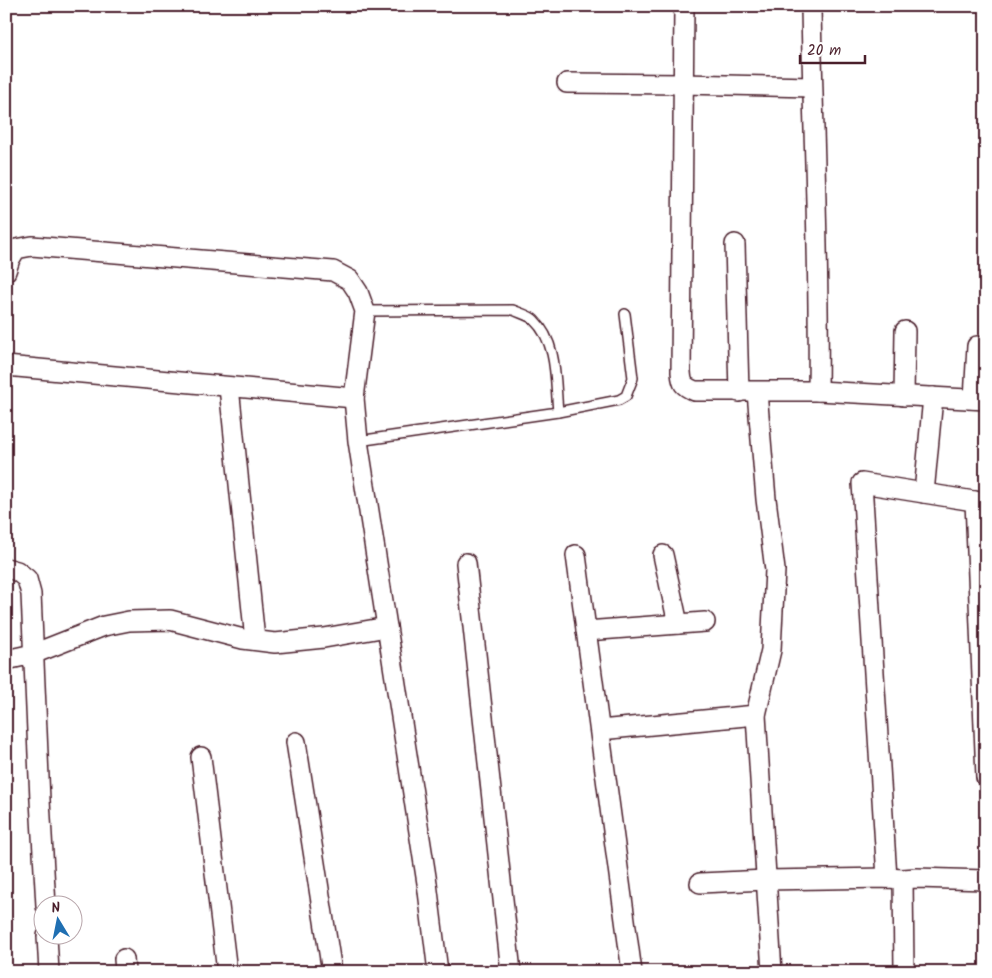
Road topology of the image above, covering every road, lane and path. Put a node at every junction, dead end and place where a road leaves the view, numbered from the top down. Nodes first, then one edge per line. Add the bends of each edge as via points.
1 (684, 6) edge
2 (811, 6) edge
3 (568, 83) dead end
4 (683, 84) junction
5 (812, 88) junction
6 (735, 244) dead end
7 (6, 271) edge
8 (365, 311) junction
9 (625, 314) dead end
10 (905, 331) dead end
11 (978, 346) dead end
12 (6, 366) edge
13 (229, 387) junction
14 (818, 391) junction
15 (748, 392) junction
16 (904, 396) junction
17 (933, 397) junction
18 (354, 398) junction
19 (980, 400) edge
20 (558, 412) junction
21 (358, 441) junction
22 (924, 493) junction
23 (980, 502) edge
24 (576, 555) dead end
25 (664, 555) dead end
26 (466, 563) dead end
27 (6, 568) edge
28 (705, 622) dead end
29 (678, 624) junction
30 (387, 627) junction
31 (586, 631) junction
32 (255, 640) junction
33 (33, 654) junction
34 (6, 660) edge
35 (756, 715) junction
36 (600, 730) junction
37 (296, 742) dead end
38 (201, 757) dead end
39 (986, 777) edge
40 (895, 878) junction
41 (766, 880) junction
42 (986, 880) edge
43 (700, 883) dead end
44 (45, 896) edge
45 (48, 946) edge
46 (49, 972) edge
47 (227, 972) edge
48 (332, 972) edge
49 (438, 972) edge
50 (511, 972) edge
51 (632, 972) edge
52 (772, 972) edge
53 (904, 972) edge

1 - 4 street
2 - 5 street
3 - 4 street
4 - 5 street
4 - 15 street via 682,382 695,391
5 - 14 street
6 - 15 street
7 - 8 street via 16,249 32,246 333,271 350,280
8 - 18 street
8 - 20 lane via 513,310 532,319 547,336 552,351
9 - 20 lane via 633,378 626,396
10 - 16 street
11 - 19 street
12 - 13 street
13 - 18 street
13 - 32 street
14 - 15 street
14 - 16 street
15 - 35 street via 776,570 771,650
16 - 17 street
17 - 19 street
17 - 22 street
18 - 21 street
20 - 21 lane
21 - 30 street
22 - 23 street
22 - 40 street via 862,483
23 - 39 street
24 - 31 street
25 - 29 street
26 - 50 street
27 - 33 street via 27,579 31,594
28 - 29 street
29 - 31 street
30 - 32 street via 324,638 275,642
30 - 49 street
31 - 36 street
32 - 33 street via 170,620 129,621 104,626
33 - 34 street
33 - 44 street
35 - 36 street
35 - 41 street
36 - 51 street
37 - 48 street
38 - 47 street
40 - 41 street
40 - 42 street
40 - 53 street
41 - 43 street
41 - 52 street
45 - 46 street

